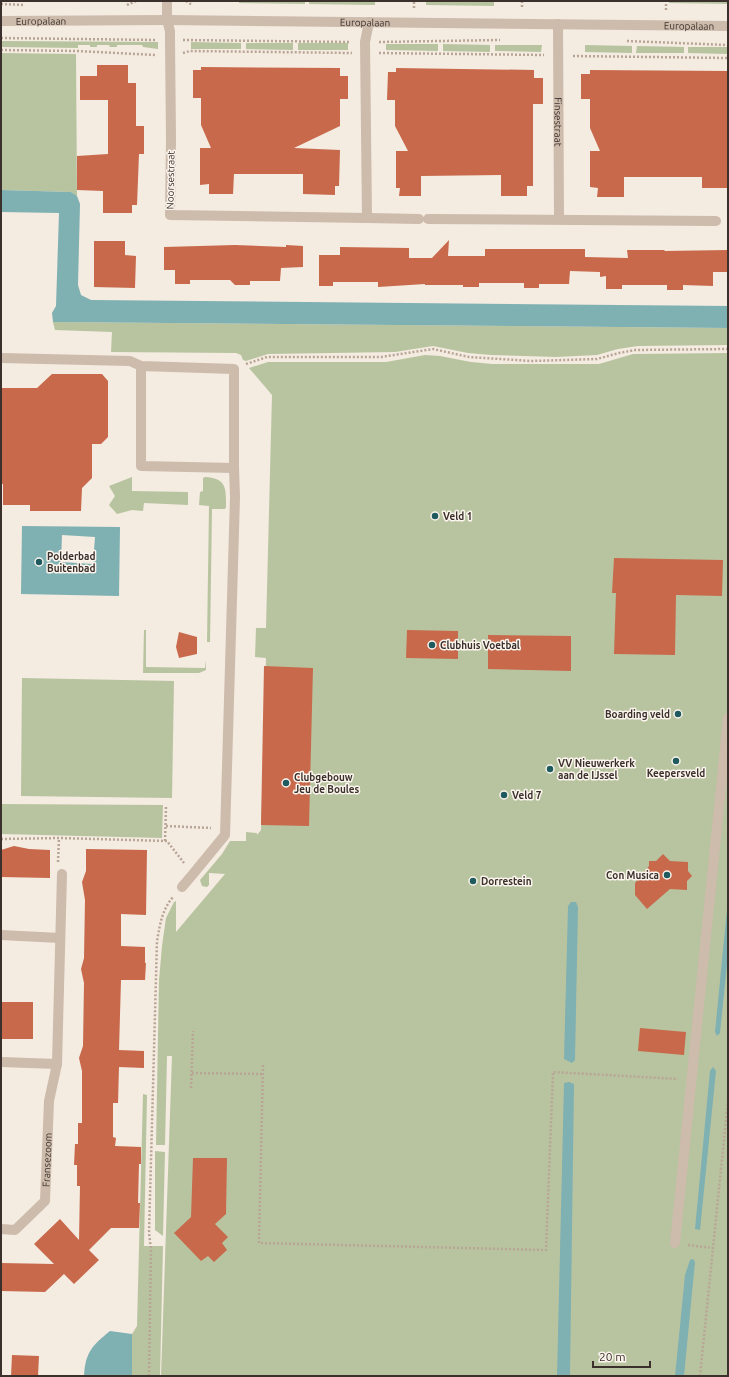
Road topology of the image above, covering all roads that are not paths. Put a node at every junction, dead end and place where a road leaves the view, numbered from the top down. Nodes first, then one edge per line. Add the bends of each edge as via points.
1 (167, 1) edge
2 (167, 20) junction
3 (1, 22) edge
4 (369, 22) junction
5 (558, 24) junction
6 (728, 26) edge
7 (367, 218) junction
8 (559, 219) junction
9 (716, 221) dead end
10 (1, 358) edge
11 (141, 366) junction
12 (234, 468) junction
13 (728, 718) edge
14 (62, 874) road end
15 (182, 887) road end
16 (1, 935) edge
17 (60, 938) junction
18 (1, 1062) edge
19 (57, 1064) junction
20 (1, 1229) edge
21 (676, 1243) road end

1 - 2 street
2 - 3 street, Europalaan
2 - 4 street, Europalaan
2 - 7 street, Noorsestraat via 170,31 170,215
4 - 5 street, Europalaan
4 - 7 street via 365,42
5 - 6 street, Europalaan
5 - 8 street, Finsestraat
7 - 8 street, Noorsestraat
8 - 9 street
10 - 11 street via 130,361
11 - 12 street via 234,369
11 - 12 street via 141,466
12 - 15 street via 226,835
13 - 21 street
14 - 17 street, Fransezoom
16 - 17 street
17 - 19 street, Fransezoom
18 - 19 street
19 - 20 street, Fransezoom via 48,1101 45,1201 15,1230

